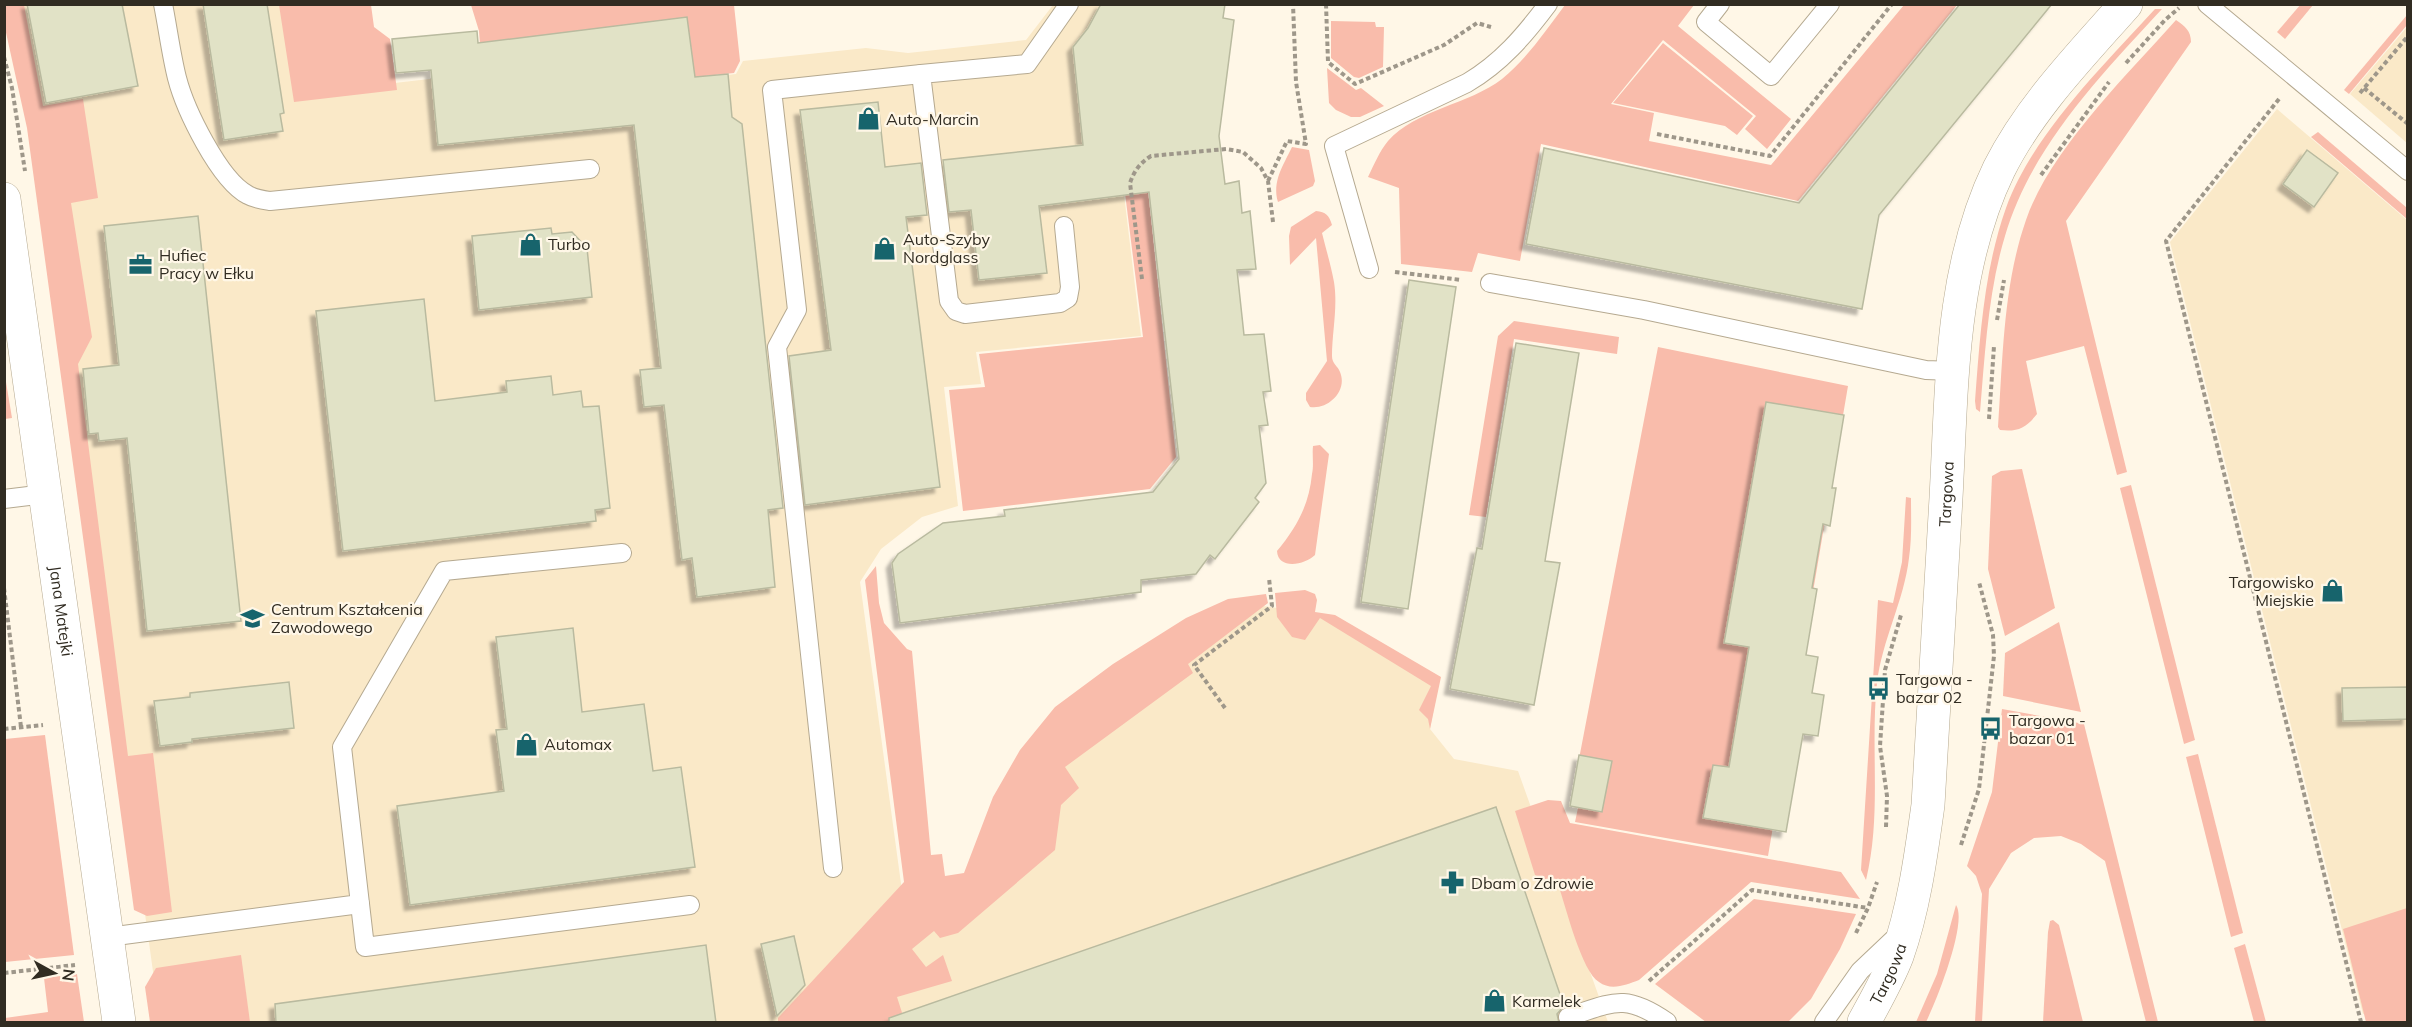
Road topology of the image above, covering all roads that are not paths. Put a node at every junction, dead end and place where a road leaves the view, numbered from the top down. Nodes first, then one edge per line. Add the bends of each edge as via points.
1 (163, 4) edge
2 (1069, 4) edge
3 (1548, 4) edge
4 (1720, 4) edge
5 (1830, 4) edge
6 (2126, 4) edge
7 (2206, 4) edge
8 (921, 74) junction
9 (590, 169) dead end
10 (2408, 171) edge
11 (4, 198) edge
12 (1064, 226) dead end
13 (1369, 269) road end
14 (1490, 283) road end
15 (1953, 371) junction
16 (45, 494) junction
17 (4, 499) edge
18 (622, 553) dead end
19 (833, 867) dead end
20 (360, 904) junction
21 (690, 905) dead end
22 (1904, 930) junction
23 (108, 937) junction
24 (1568, 1017) dead end
25 (119, 1023) edge
26 (1667, 1023) edge
27 (1824, 1023) edge
28 (1864, 1023) edge

1 - 9 lane via 178,80 193,118 213,159 233,184 252,197 270,201
2 - 8 lane via 1027,64
3 - 13 lane via 1508,54 1488,71 1334,146
4 - 5 lane via 1706,22 1771,76
6 - 15 street, Targowa via 2036,111 2000,168 1972,242
7 - 10 lane
8 - 12 lane via 950,301 956,311 977,313 1060,303 1068,298
8 - 19 lane via 772,90 797,310 777,347
11 - 16 street, Jana Matejki
14 - 15 lane via 1644,310 1926,370
15 - 22 street, Targowa via 1928,805
16 - 17 lane
16 - 23 street, Jana Matejki
18 - 20 lane via 444,572 342,747
20 - 21 lane via 365,947
20 - 23 lane
22 - 27 lane via 1860,971
22 - 28 street, Targowa via 1894,962
23 - 25 street, Jana Matejki
24 - 26 lane via 1615,1002 1638,1005

